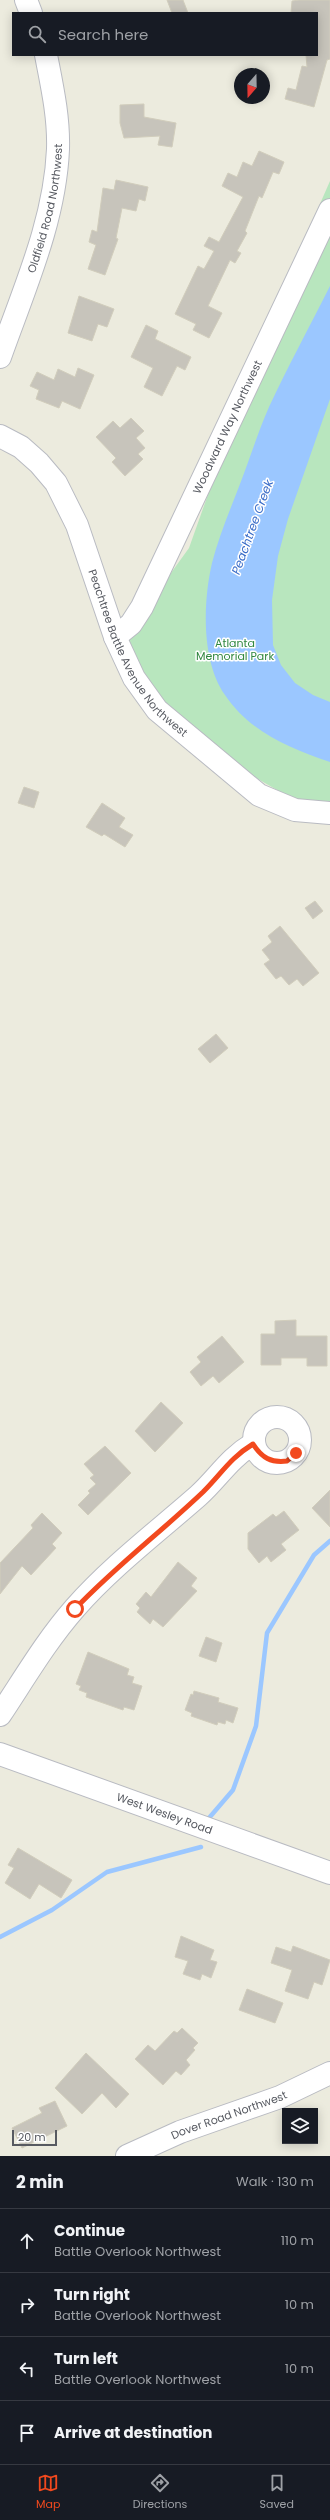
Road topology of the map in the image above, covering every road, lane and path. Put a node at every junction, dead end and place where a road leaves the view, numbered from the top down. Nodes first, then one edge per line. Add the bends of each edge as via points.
1 (26, 0) edge
2 (31, 12) edge
3 (46, 56) edge
4 (330, 210) edge
5 (0, 356) edge
6 (0, 436) edge
7 (116, 637) junction
8 (330, 813) edge
9 (253, 1444) dead end
10 (0, 1715) edge
11 (0, 1754) edge
12 (330, 1873) edge
13 (330, 2073) edge
14 (127, 2156) edge

1 - 2 street
3 - 5 street, Oldfield Road Northwest via 55,100 58,148 55,189 45,230
4 - 7 street, Woodward Way Northwest via 142,607 131,624
6 - 7 street, Peachtree Battle Avenue Northwest via 27,452 56,483 77,525
7 - 8 street, Peachtree Battle Avenue Northwest via 134,678 157,710 176,728 259,795 295,810
9 - 10 street via 236,1454 204,1491 99,1584 75,1609 47,1645
11 - 12 street, West Wesley Road
13 - 14 street, Dover Road Northwest via 280,2098 180,2132

